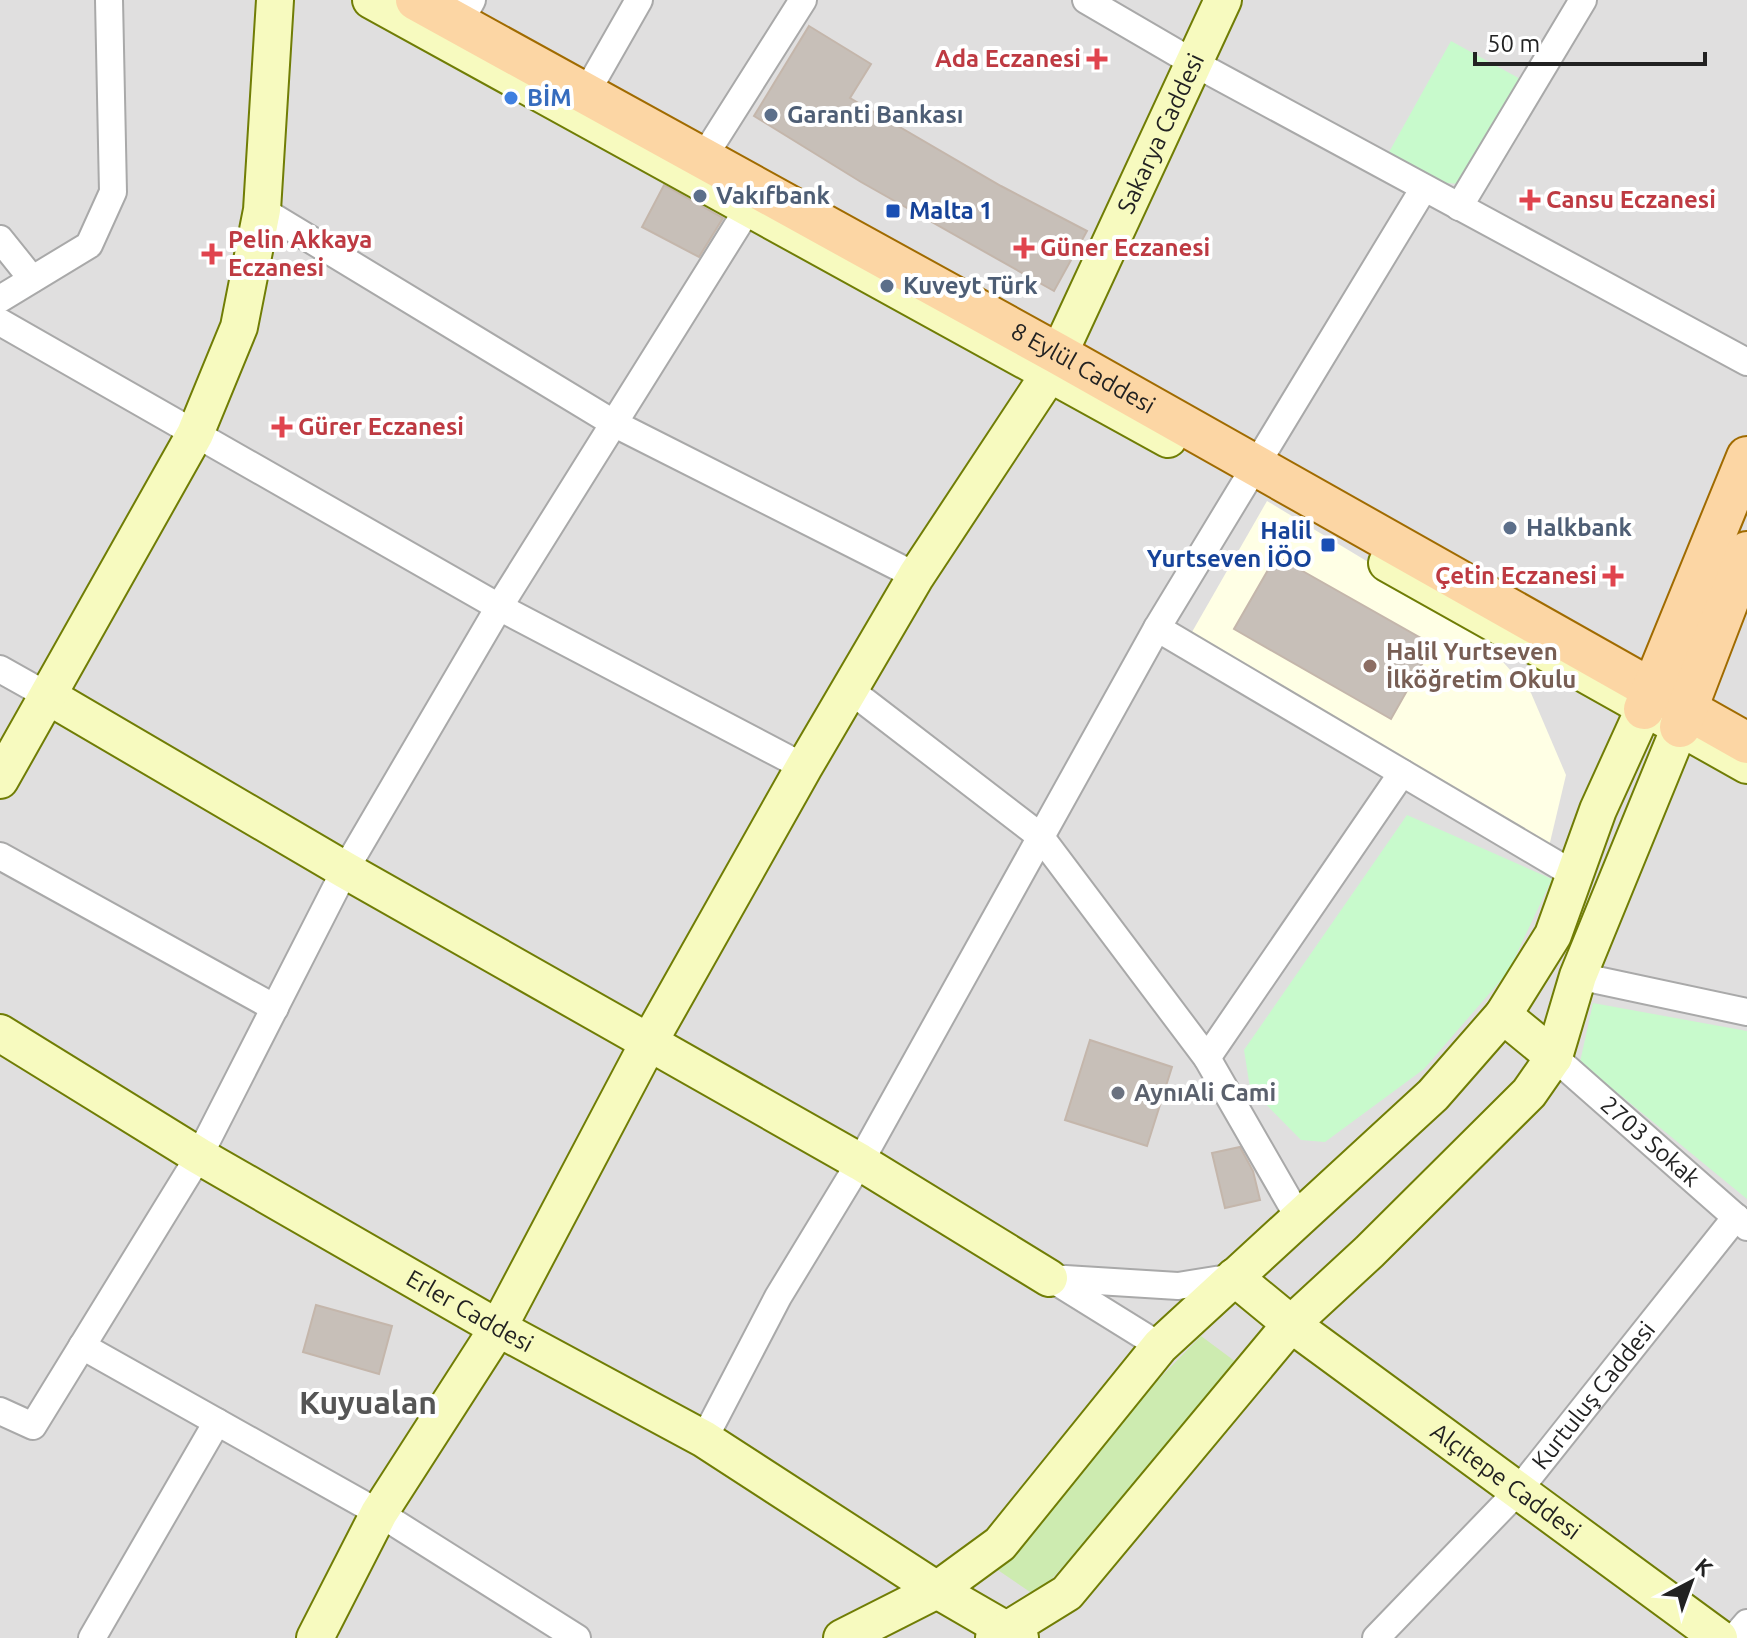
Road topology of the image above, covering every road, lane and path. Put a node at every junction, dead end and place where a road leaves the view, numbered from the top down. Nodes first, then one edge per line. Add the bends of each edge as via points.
1 (109, 0) edge
2 (275, 0) edge
3 (371, 0) edge
4 (416, 0) edge
5 (639, 0) edge
6 (803, 0) edge
7 (1086, 0) edge
8 (1223, 0) edge
9 (1583, 0) edge
10 (466, 12) edge
11 (1194, 63) junction
12 (586, 93) junction
13 (703, 158) junction
14 (1424, 188) junction
15 (754, 198) junction
16 (1459, 207) junction
17 (262, 210) junction
18 (0, 239) edge
19 (32, 279) junction
20 (0, 299) edge
21 (0, 322) edge
22 (1747, 362) edge
23 (1054, 363) junction
24 (615, 424) junction
25 (195, 434) junction
26 (1747, 457) edge
27 (1250, 473) junction
28 (1747, 552) edge
29 (916, 576) junction
30 (499, 607) junction
31 (1157, 628) junction
32 (0, 669) edge
33 (850, 690) junction
34 (48, 696) junction
35 (1666, 708) junction
36 (1747, 743) edge
37 (1747, 765) edge
38 (804, 767) junction
39 (1402, 773) junction
40 (0, 780) edge
41 (1040, 836) junction
42 (0, 856) edge
43 (345, 870) junction
44 (1575, 875) junction
45 (1578, 976) junction
46 (275, 1008) junction
47 (1747, 1012) edge
48 (1503, 1015) junction
49 (0, 1033) edge
50 (649, 1042) junction
51 (1554, 1057) junction
52 (1207, 1058) junction
53 (199, 1156) junction
54 (860, 1162) junction
55 (1299, 1218) junction
56 (1741, 1222) edge
57 (1234, 1277) junction
58 (1049, 1278) junction
59 (1291, 1324) junction
60 (498, 1328) junction
61 (82, 1346) junction
62 (1160, 1346) junction
63 (0, 1411) edge
64 (217, 1422) junction
65 (704, 1439) junction
66 (1517, 1492) junction
67 (379, 1513) junction
68 (937, 1590) junction
69 (1747, 1623) edge
70 (99, 1636) edge
71 (1007, 1636) edge
72 (315, 1638) edge
73 (577, 1638) edge
74 (842, 1638) edge
75 (1376, 1638) edge
76 (1719, 1638) edge
77 (1734, 1638) edge

1 - 19 street via 113,192 89,245
2 - 17 street
3 - 15 street
4 - 10 main road, 8 Eylül Caddesi
5 - 12 street
6 - 13 street
7 - 11 street
8 - 11 street, Sakarya Caddesi
9 - 16 street
10 - 12 main road, 8 Eylül Caddesi
11 - 14 street
11 - 23 street, Sakarya Caddesi
12 - 13 main road, 8 Eylül Caddesi
13 - 15 main road, 8 Eylül Caddesi
14 - 16 street
14 - 27 street
15 - 23 main road, 8 Eylül Caddesi
15 - 24 street
16 - 22 street
17 - 24 street
17 - 25 street via 239,327
18 - 19 street
19 - 20 street
21 - 25 street
23 - 27 main road, 8 Eylül Caddesi
23 - 29 street, Sakarya Caddesi
24 - 29 street
24 - 30 street
25 - 30 street
25 - 34 street
26 - 35 main road
27 - 31 street
27 - 35 main road, 8 Eylül Caddesi
28 - 35 main road
29 - 33 street, Sakarya Caddesi
30 - 38 street
30 - 43 street
31 - 39 street
31 - 41 street
32 - 34 street
33 - 38 street, Sakarya Caddesi
33 - 41 street
34 - 40 street
34 - 43 street
35 - 36 main road, 8 Eylül Caddesi
35 - 37 street
35 - 44 street via 1598,810
35 - 45 street
38 - 50 street, Sakarya Caddesi
39 - 44 street
39 - 52 street
41 - 52 street
41 - 54 street
42 - 46 street
43 - 46 street
43 - 50 street
44 - 48 street via 1553,935
45 - 47 street
45 - 51 street
46 - 53 street
48 - 51 street
48 - 55 street via 1433,1095
49 - 53 street, Erler Caddesi
50 - 54 street
50 - 60 street, Sakarya Caddesi
51 - 56 street, 2703 Sokak
51 - 59 street via 1529,1093
52 - 55 street
53 - 60 street, Erler Caddesi
53 - 61 street
54 - 58 street
54 - 65 street via 778,1297
55 - 57 street
56 - 66 street, Kurtuluş Caddesi
57 - 58 street via 1178,1286
57 - 59 street, Alçıtepe Caddesi
57 - 62 street
58 - 62 street
59 - 66 street, Alçıtepe Caddesi
59 - 71 street via 1067,1593
60 - 65 street, Erler Caddesi
60 - 67 street, Sakarya Caddesi
61 - 63 street via 33,1426
61 - 64 street
62 - 68 street via 1000,1544
64 - 67 street
64 - 70 street
65 - 68 street, Erler Caddesi
66 - 75 street, Kurtuluş Caddesi
66 - 76 street, Alçıtepe Caddesi
67 - 72 street, Sakarya Caddesi
67 - 73 street
68 - 71 street, Erler Caddesi
68 - 74 street
69 - 77 street

